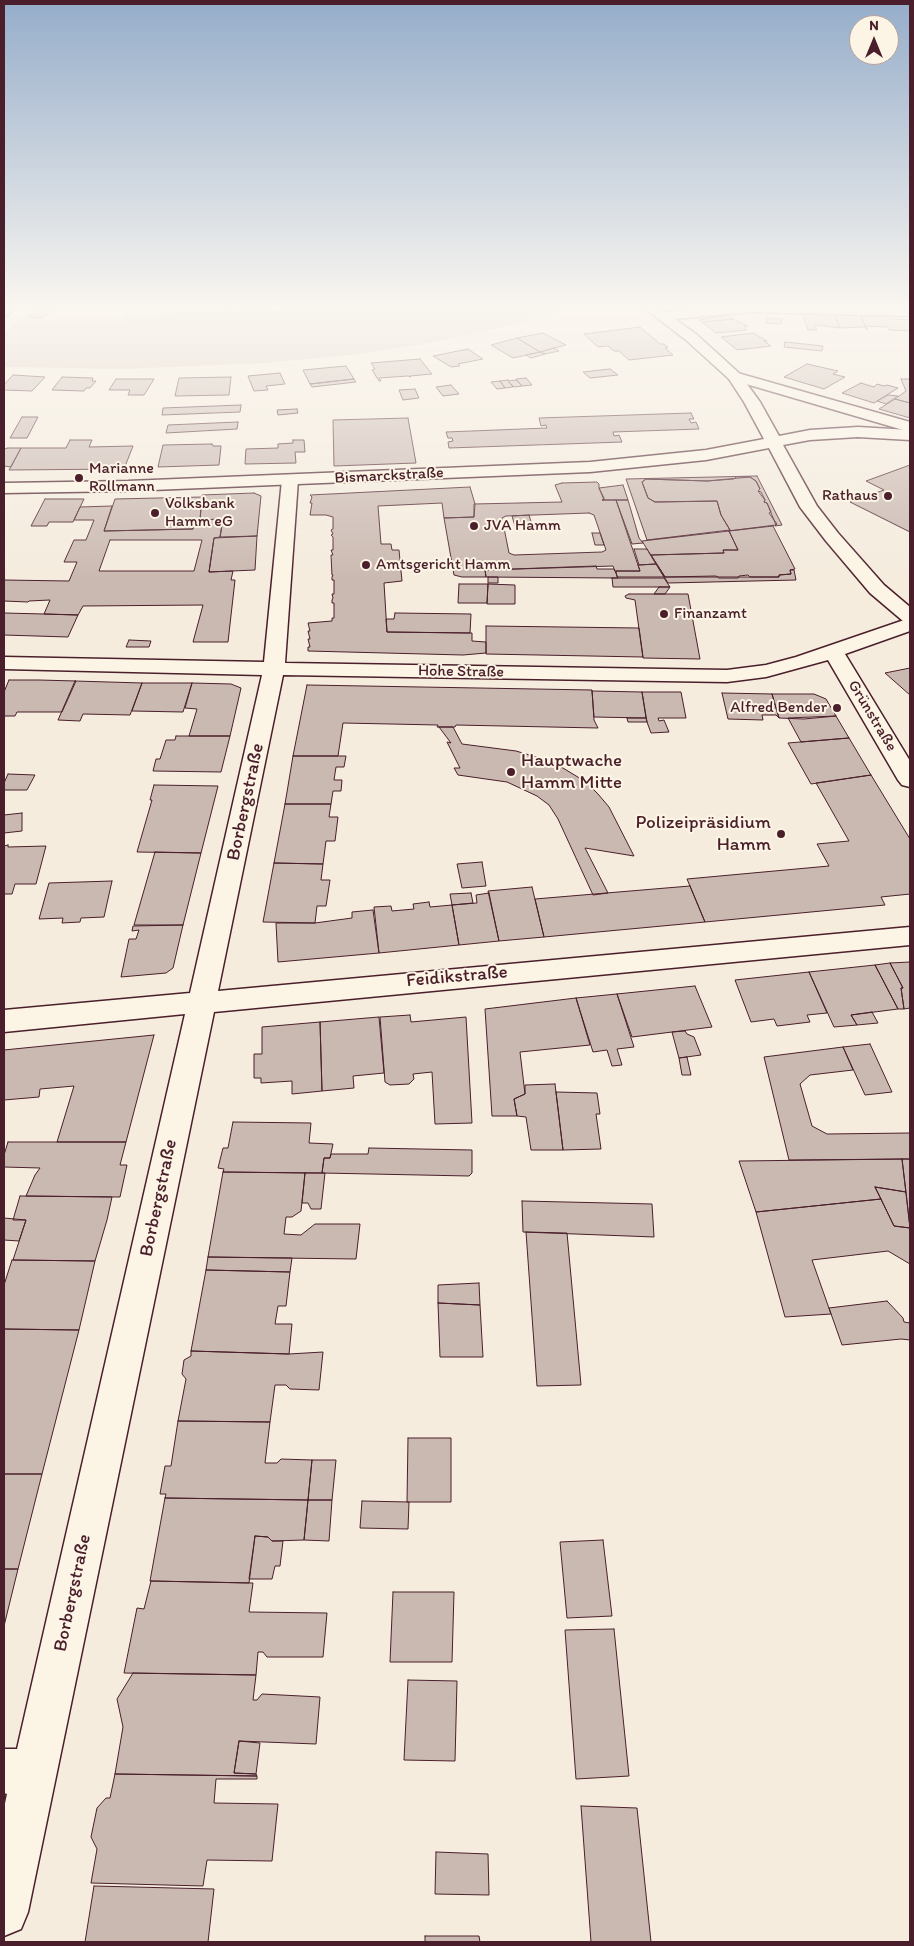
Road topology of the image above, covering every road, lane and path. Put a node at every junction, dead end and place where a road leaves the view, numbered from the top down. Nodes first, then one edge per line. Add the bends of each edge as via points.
1 (749, 398) edge
2 (809, 398) edge
3 (910, 427) edge
4 (910, 435) edge
5 (773, 442) junction
6 (290, 480) junction
7 (4, 488) edge
8 (910, 617) edge
9 (910, 624) edge
10 (833, 651) junction
11 (4, 663) edge
12 (274, 669) junction
13 (910, 780) edge
14 (910, 936) edge
15 (202, 1001) junction
16 (4, 1021) edge
17 (19, 1771) edge
18 (4, 1912) edge

1 - 5 street
2 - 3 street
4 - 5 street, Bismarckstraße via 834,433
5 - 6 street, Bismarckstraße via 706,455 630,464
5 - 8 street via 809,507 828,532 877,589
6 - 7 street, Bismarckstraße
6 - 12 street, Borbergstraße
9 - 10 street, Hohe Straße
10 - 12 street, Hohe Straße via 766,671 728,676
10 - 13 street, Grünstraße
11 - 12 street, Hohe Straße
12 - 15 street, Borbergstraße
14 - 15 street, Feidikstraße
15 - 16 street, Feidikstraße
15 - 17 street, Borbergstraße
17 - 18 street, Borbergstraße

